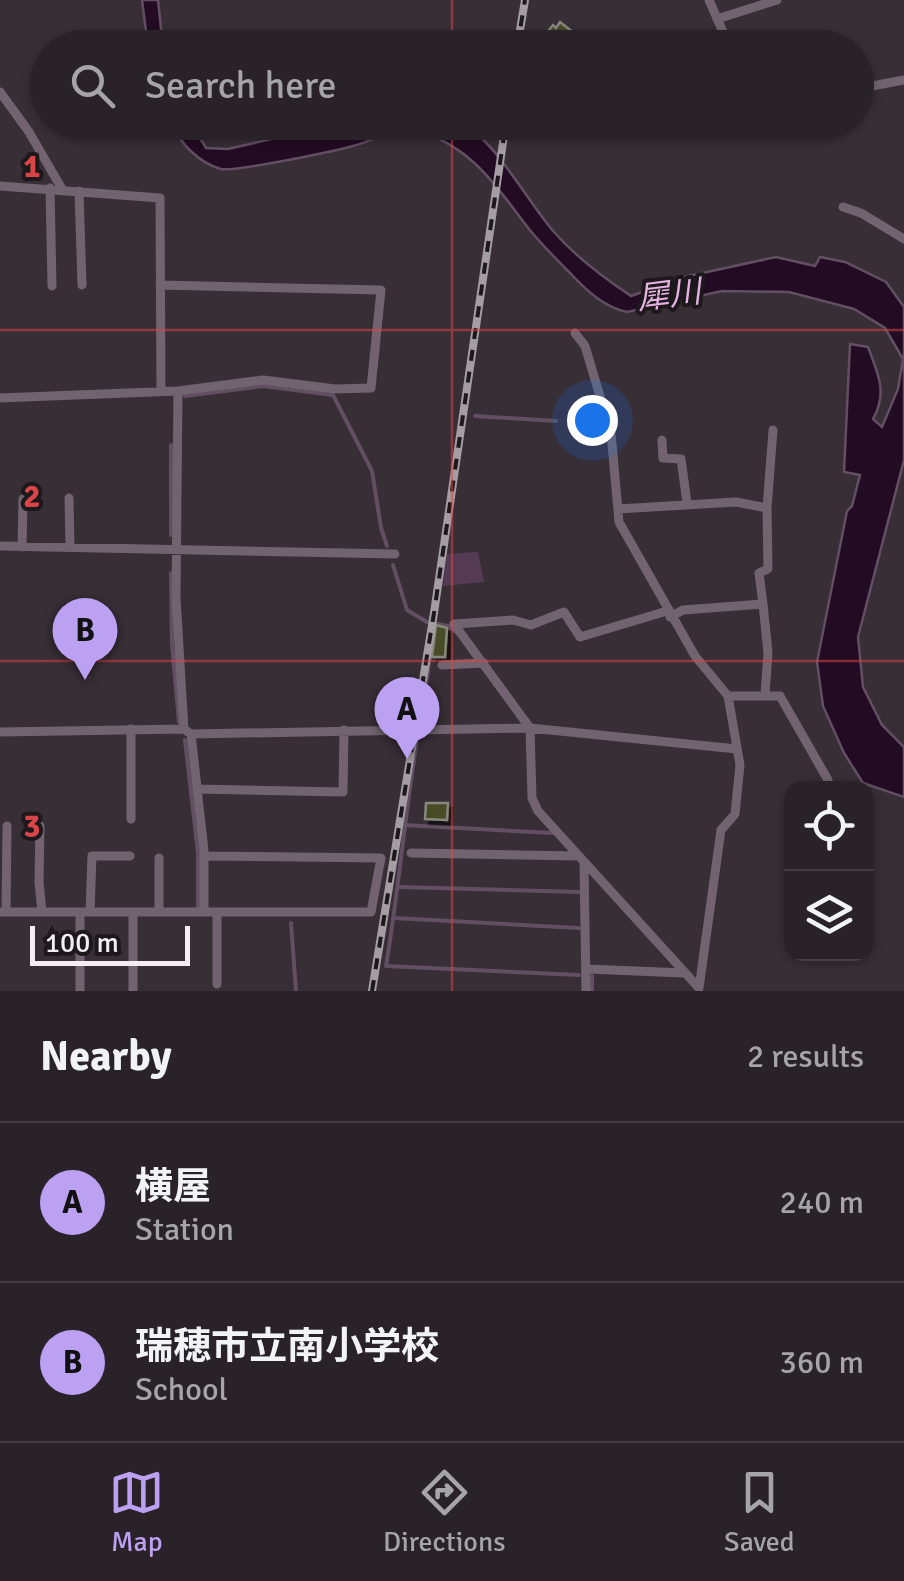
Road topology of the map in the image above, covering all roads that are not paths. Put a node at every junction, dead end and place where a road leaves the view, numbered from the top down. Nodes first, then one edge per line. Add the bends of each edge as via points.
1 (708, 0) edge
2 (777, 0) edge
3 (717, 19) junction
4 (722, 30) edge
5 (904, 80) edge
6 (874, 85) edge
7 (0, 92) edge
8 (30, 134) edge
9 (33, 140) edge
10 (0, 186) edge
11 (56, 189) junction
12 (79, 190) junction
13 (843, 206) dead end
14 (904, 239) edge
15 (82, 285) dead end
16 (160, 285) junction
17 (52, 286) dead end
18 (575, 333) dead end
19 (162, 390) junction
20 (178, 391) junction
21 (0, 398) edge
22 (773, 430) dead end
23 (662, 440) dead end
24 (70, 498) dead end
25 (23, 499) dead end
26 (687, 503) junction
27 (767, 508) junction
28 (618, 510) junction
29 (0, 546) edge
30 (22, 547) junction
31 (70, 548) junction
32 (176, 550) junction
33 (395, 554) dead end
34 (763, 604) junction
35 (669, 614) junction
36 (484, 663) junction
37 (442, 665) dead end
38 (765, 694) junction
39 (728, 696) junction
40 (530, 728) junction
41 (131, 729) junction
42 (344, 730) junction
43 (188, 731) junction
44 (0, 732) edge
45 (737, 748) junction
46 (828, 780) dead end
47 (198, 790) junction
48 (131, 819) dead end
49 (7, 826) dead end
50 (40, 826) dead end
51 (411, 854) dead end
52 (130, 856) dead end
53 (204, 856) junction
54 (159, 858) dead end
55 (581, 860) junction
56 (3, 912) edge
57 (42, 912) junction
58 (85, 912) junction
59 (132, 912) junction
60 (159, 912) junction
61 (204, 912) junction
62 (217, 912) junction
63 (587, 969) junction
64 (685, 973) junction
65 (217, 984) dead end
66 (700, 990) edge
67 (80, 991) edge
68 (133, 991) edge
69 (586, 991) edge

1 - 3 street
2 - 3 street
3 - 4 street
5 - 6 street
7 - 8 street
9 - 11 street
10 - 11 street
11 - 12 street
11 - 17 street
12 - 15 street
12 - 16 street via 160,198
13 - 14 street
16 - 19 street
16 - 20 street via 381,290 371,388 263,380
18 - 28 street via 585,346 611,433
19 - 20 street
19 - 21 street
20 - 32 street
22 - 27 street
23 - 26 street via 663,458 681,459
24 - 31 street
25 - 30 street
26 - 27 street
26 - 28 street
27 - 34 street via 768,569 759,573
28 - 35 street
29 - 30 street
30 - 31 street
31 - 32 street
32 - 33 street
32 - 43 street
34 - 35 street
34 - 38 street
35 - 36 street via 580,637 564,612 531,624 454,624
35 - 39 street
36 - 37 street
36 - 40 street
38 - 39 street
38 - 46 street via 780,696
39 - 45 street
40 - 42 street
40 - 45 street
40 - 55 street via 532,798
41 - 43 street
41 - 44 street
41 - 48 street
42 - 43 street
42 - 47 street via 344,792
43 - 47 street
45 - 66 street via 735,814 721,830
47 - 53 street
49 - 56 street
50 - 57 street
51 - 55 street
52 - 58 street via 92,856
53 - 61 street
53 - 62 street via 380,858 371,912
54 - 60 street
55 - 63 street
55 - 64 street
56 - 57 street
57 - 58 street
58 - 59 street
58 - 67 street
59 - 60 street
59 - 68 street
60 - 61 street
61 - 62 street
62 - 65 street
63 - 64 street
63 - 69 street
64 - 66 street

